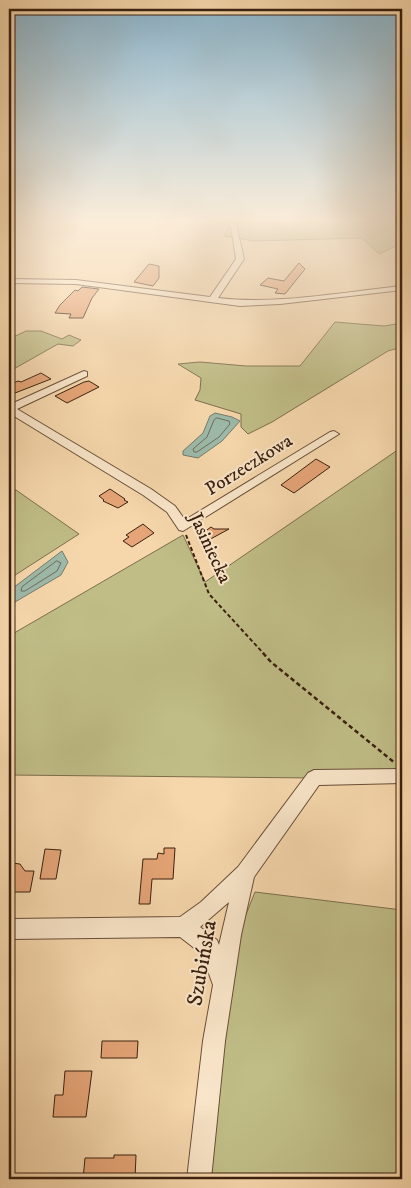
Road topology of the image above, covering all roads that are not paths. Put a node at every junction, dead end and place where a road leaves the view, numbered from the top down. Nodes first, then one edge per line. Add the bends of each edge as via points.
1 (228, 276) edge
2 (9, 281) edge
3 (402, 288) edge
4 (212, 300) junction
5 (84, 374) dead end
6 (9, 409) edge
7 (20, 415) junction
8 (9, 420) edge
9 (334, 434) dead end
10 (183, 527) joint
11 (402, 776) edge
12 (245, 872) junction
13 (183, 927) junction
14 (9, 929) edge
15 (223, 986) junction
16 (199, 1179) edge

1 - 4 street
2 - 4 street via 76,282
3 - 4 street via 264,302
5 - 6 street
6 - 7 street, Jasiniecka
7 - 8 street
7 - 10 street, Jasiniecka via 147,492 171,509
9 - 10 street, Porzeczkowa
11 - 12 street, Szubińska via 314,778
12 - 13 street via 208,909
12 - 15 street, Szubińska
13 - 14 street
13 - 15 street via 210,947
15 - 16 street, Szubińska

